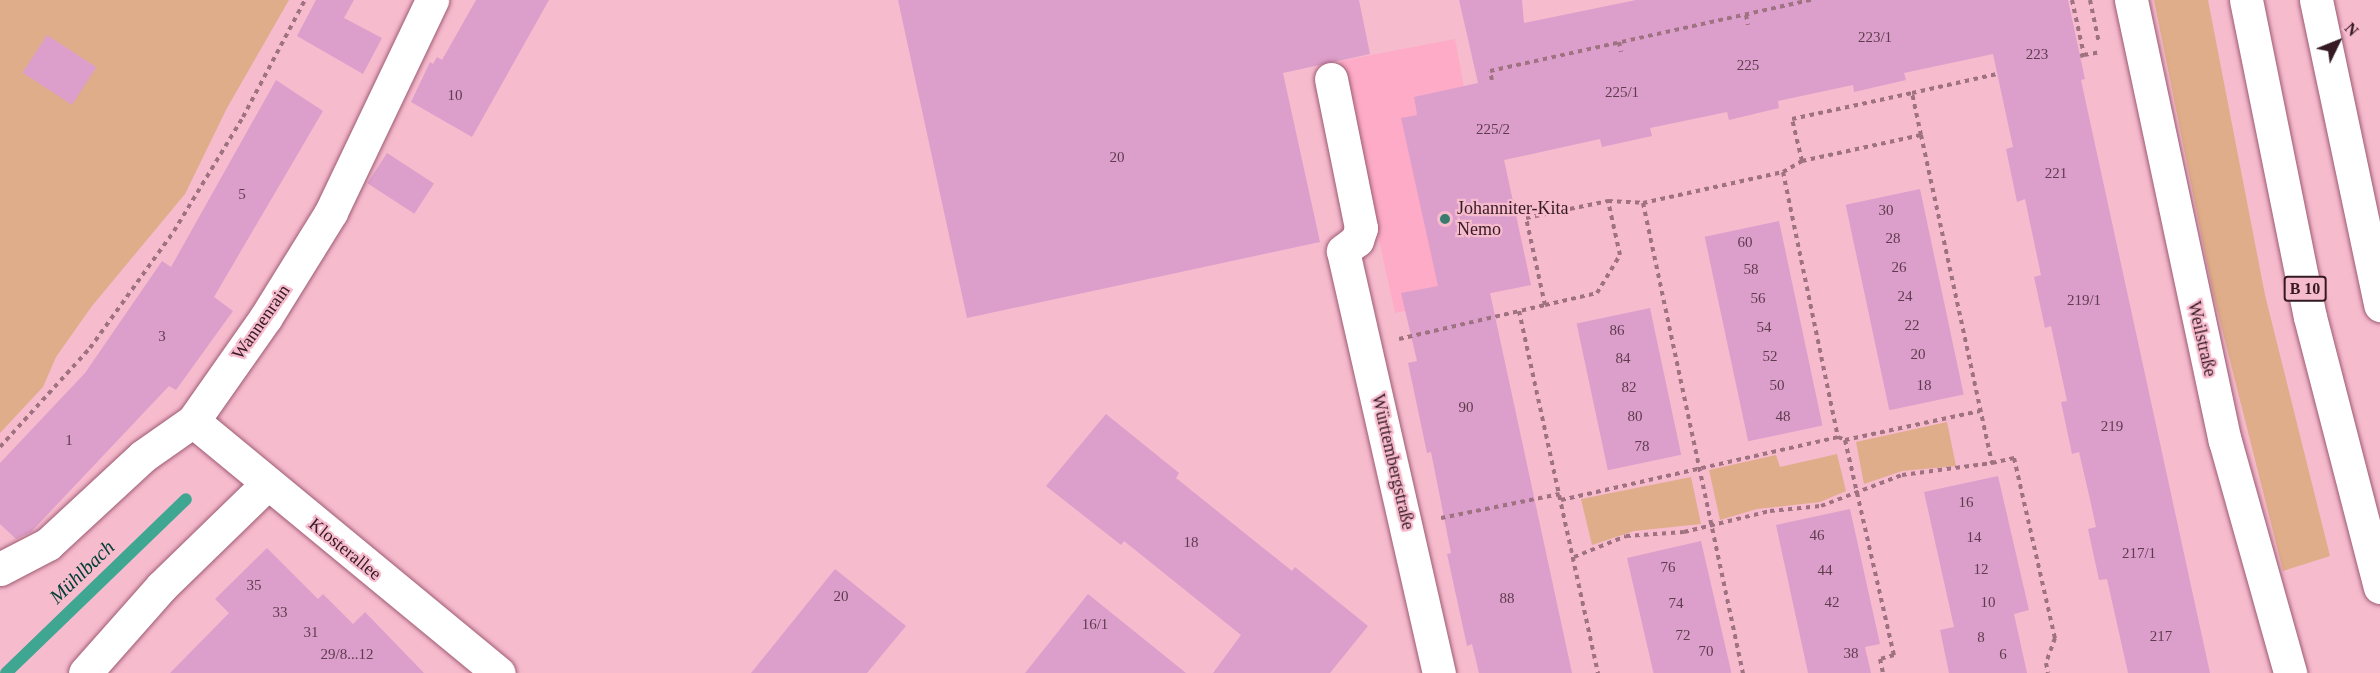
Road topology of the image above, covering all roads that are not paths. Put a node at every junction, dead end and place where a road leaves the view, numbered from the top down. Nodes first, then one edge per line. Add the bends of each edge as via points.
1 (432, 0) edge
2 (2132, 0) edge
3 (2246, 0) edge
4 (2316, 0) edge
5 (1331, 79) dead end
6 (2380, 305) edge
7 (193, 421) junction
8 (266, 485) junction
9 (0, 569) edge
10 (2380, 586) edge
11 (85, 673) edge
12 (499, 673) edge
13 (1439, 673) edge
14 (2290, 673) edge

1 - 7 main road, Wannenrain via 331,212 266,317
2 - 14 main road, Weilstraße via 2225,441
3 - 10 main road, B 10 via 2310,317
4 - 6 main road
5 - 13 main road, Württembergstraße via 1361,228 1357,240 1343,251
7 - 8 main road, Klosterallee
7 - 9 main road, Wannenrain via 143,456 48,544
8 - 11 main road via 161,587
8 - 12 main road, Klosterallee

